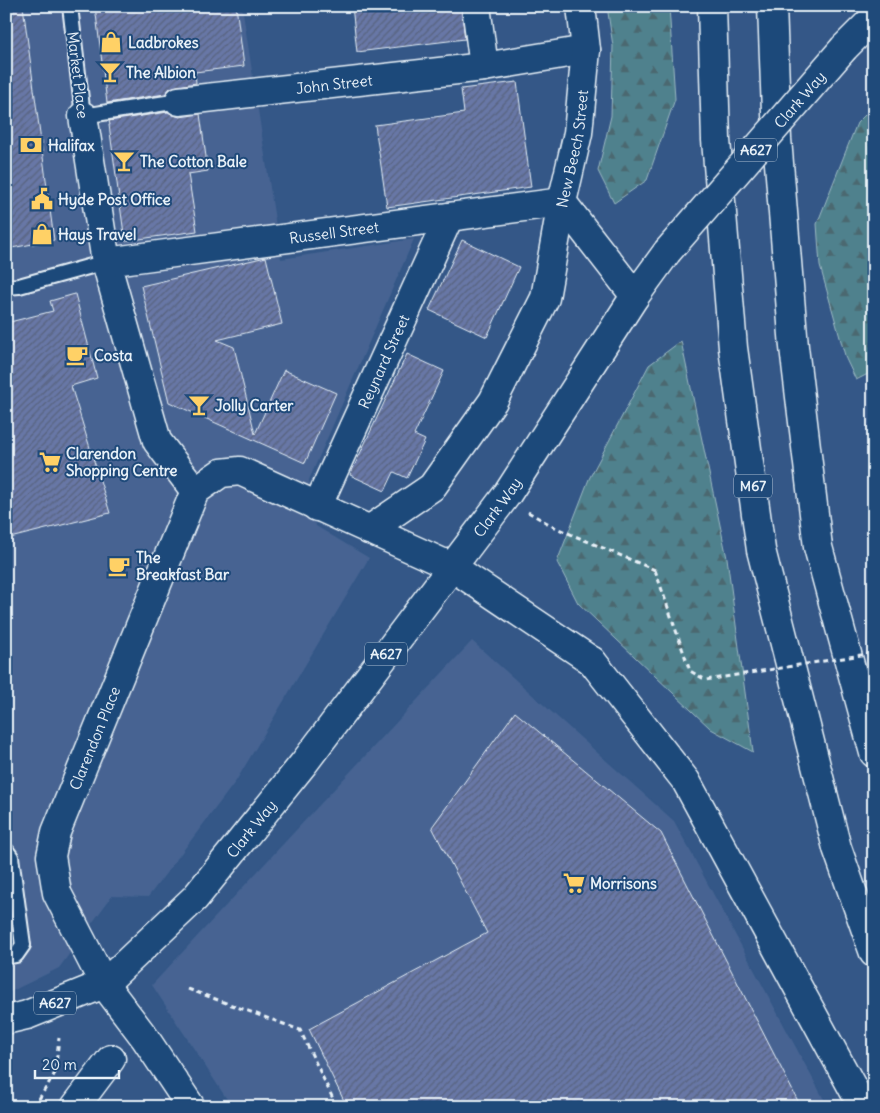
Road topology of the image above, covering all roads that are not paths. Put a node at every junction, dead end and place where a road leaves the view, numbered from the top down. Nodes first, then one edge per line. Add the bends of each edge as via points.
1 (70, 6) edge
2 (476, 6) edge
3 (581, 6) edge
4 (712, 6) edge
5 (772, 6) edge
6 (874, 18) edge
7 (586, 50) junction
8 (484, 67) junction
9 (180, 101) joint
10 (83, 116) junction
11 (562, 202) junction
12 (449, 217) junction
13 (106, 262) junction
14 (6, 287) edge
15 (635, 296) junction
16 (195, 491) junction
17 (317, 506) junction
18 (369, 530) junction
19 (452, 567) junction
20 (874, 753) edge
21 (6, 850) edge
22 (874, 952) edge
23 (6, 957) edge
24 (104, 984) junction
25 (6, 1020) edge
26 (111, 1059) dead end
27 (75, 1107) edge
28 (192, 1107) edge
29 (863, 1107) edge

1 - 10 lane, Market Place
2 - 8 main road
3 - 7 main road, New Beech Street
4 - 22 main road, M67 via 716,140 733,348 762,550 837,848
5 - 20 main road via 777,139 794,347 818,547
6 - 15 main road, Clark Way / A627, bridge via 844,48 667,252
7 - 8 main road, John Street
7 - 11 main road, New Beech Street via 578,133
8 - 9 main road, John Street
9 - 10 lane, John Street
10 - 13 main road, Market Place
11 - 12 main road, Russell Street
11 - 15 main road, New Beech Street
11 - 18 main road via 545,298 493,401 432,486
12 - 13 main road, Russell Street
12 - 17 main road, Reynard Street
13 - 14 lane
13 - 16 main road, Market Place via 157,441
15 - 19 main road, Clark Way / A627 via 504,498
16 - 17 main road via 221,473 240,471
16 - 24 main road, Clarendon Place via 56,832 51,856 57,893
17 - 18 main road
18 - 19 main road
19 - 24 main road, Clark Way / A627 via 304,763 195,898
19 - 29 main road via 592,661 686,781
21 - 23 lane via 11,857 23,945 16,955
24 - 25 main road, A627 via 27,1015
24 - 28 main road, Clarendon Place
26 - 27 main road

